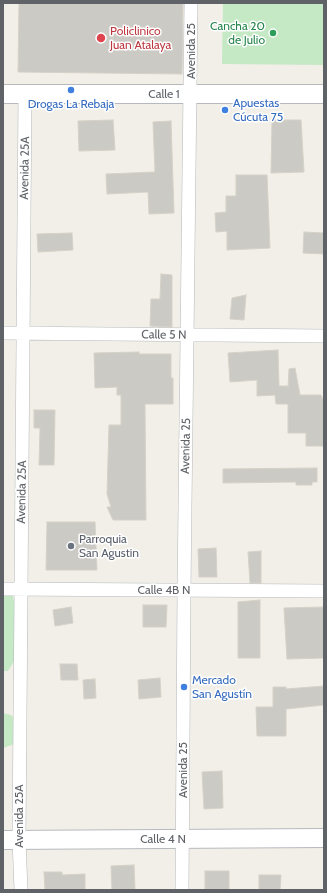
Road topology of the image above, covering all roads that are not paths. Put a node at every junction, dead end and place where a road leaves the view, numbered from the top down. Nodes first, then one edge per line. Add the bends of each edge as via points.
1 (191, 3) edge
2 (3, 94) edge
3 (25, 94) junction
4 (190, 94) junction
5 (324, 94) edge
6 (3, 333) edge
7 (23, 333) junction
8 (188, 335) junction
9 (324, 336) edge
10 (3, 589) edge
11 (21, 590) junction
12 (184, 590) junction
13 (324, 591) edge
14 (324, 838) edge
15 (183, 839) junction
16 (11, 840) edge
17 (22, 890) edge
18 (182, 890) edge

1 - 4 street, Avenida 25
2 - 3 street, Calle 1
3 - 4 street, Calle 1
3 - 7 street, Avenida 25A
4 - 5 street, Calle 1
4 - 8 street, Avenida 25
6 - 7 street, Calle 5 N
7 - 8 street, Calle 5 N
7 - 11 street, Avenida 25A
8 - 9 street, Calle 5 N
8 - 12 street, Avenida 25
10 - 11 street, Calle 4B N
11 - 12 street, Calle 4B N
11 - 16 street, Avenida 25A
12 - 13 street, Calle 4B N
12 - 15 street, Avenida 25
14 - 15 street, Calle 4 N
15 - 16 street, Calle 4 N
15 - 18 street, Avenida 25
16 - 17 street, Avenida 25A

